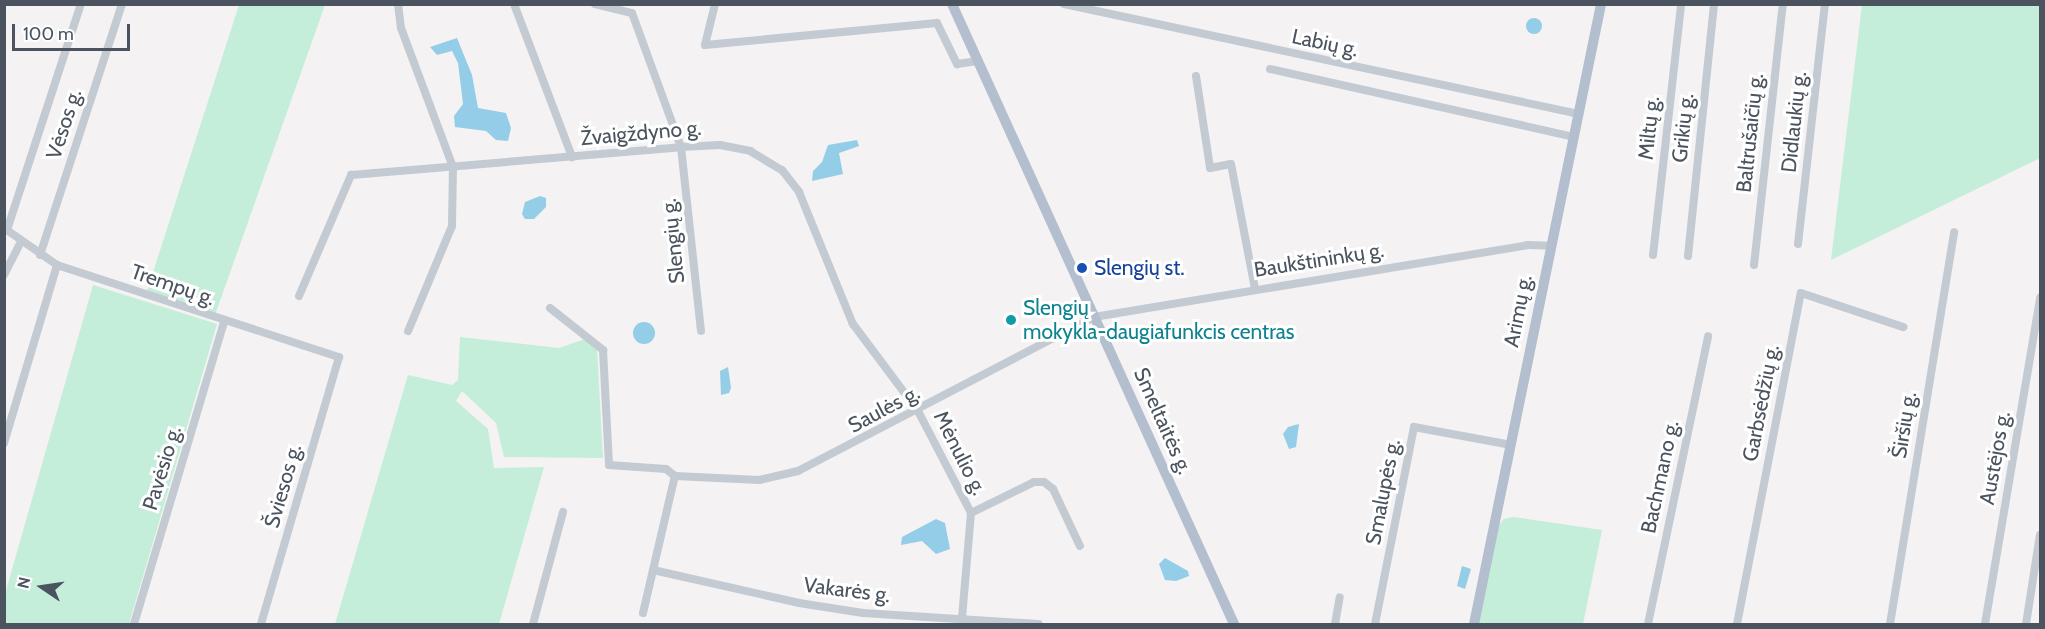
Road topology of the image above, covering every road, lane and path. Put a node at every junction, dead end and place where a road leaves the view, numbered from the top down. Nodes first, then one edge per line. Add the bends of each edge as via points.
1 (81, 4) edge
2 (122, 4) edge
3 (399, 4) edge
4 (514, 4) edge
5 (595, 4) edge
6 (715, 4) edge
7 (952, 4) edge
8 (1064, 4) edge
9 (1601, 4) edge
10 (1681, 4) edge
11 (1714, 4) edge
12 (1783, 4) edge
13 (1825, 4) edge
14 (978, 61) junction
15 (1270, 69) dead end
16 (1196, 76) dead end
17 (1578, 114) junction
18 (1574, 137) junction
19 (681, 147) junction
20 (572, 157) junction
21 (453, 167) junction
22 (6, 229) edge
23 (1954, 232) dead end
24 (21, 241) junction
25 (1798, 244) dead end
26 (1551, 246) junction
27 (40, 255) junction
28 (1653, 255) dead end
29 (1688, 256) dead end
30 (57, 265) junction
31 (1754, 265) dead end
32 (4, 275) edge
33 (1255, 289) junction
34 (299, 296) dead end
35 (2040, 298) edge
36 (550, 308) dead end
37 (1094, 317) junction
38 (224, 322) junction
39 (1903, 327) dead end
40 (408, 331) dead end
41 (701, 331) dead end
42 (1708, 336) dead end
43 (339, 357) joint
44 (918, 411) junction
45 (4, 443) edge
46 (1511, 445) junction
47 (675, 476) junction
48 (563, 512) dead end
49 (970, 513) junction
50 (2040, 535) edge
51 (1080, 546) dead end
52 (653, 570) junction
53 (1340, 597) dead end
54 (643, 613) dead end
55 (962, 619) junction
56 (134, 624) edge
57 (261, 624) edge
58 (533, 624) edge
59 (1039, 624) edge
60 (1234, 624) edge
61 (1335, 624) edge
62 (1375, 624) edge
63 (1474, 624) edge
64 (1648, 624) edge
65 (1737, 624) edge
66 (1890, 624) edge
67 (1984, 624) edge
68 (2026, 624) edge

1 - 22 street
2 - 27 street, Vėsos g.
3 - 21 street via 401,28
4 - 20 street
5 - 19 street, Slengių g. via 632,13
6 - 14 street via 705,45 937,23 957,64
7 - 14 main road, Smeltaitės g.
8 - 17 street, Labių g.
9 - 17 main road, Arimų g.
10 - 28 street, Miltų g.
11 - 29 street, Grikių g.
12 - 31 street, Baltrušaičių g.
13 - 25 street, Didlaukių g.
14 - 37 main road, Smeltaitės g.
15 - 18 street
16 - 33 street via 1210,168 1231,164
17 - 18 main road, Arimų g.
18 - 26 main road, Arimų g.
19 - 20 street, Žvaigždyno g.
19 - 41 street, Slengių g.
19 - 44 street, Žvaigždyno g. via 720,145 750,151 789,178 853,324
20 - 21 street, Žvaigždyno g.
21 - 34 street, Žvaigždyno g. via 351,175
21 - 40 street via 452,226
22 - 24 street, Trempų g.
23 - 66 street, Širšių g.
24 - 27 street, Trempų g.
24 - 32 street
26 - 33 street, Baukštininkų g. via 1527,245
26 - 46 main road, Arimų g.
27 - 30 street, Trempų g.
30 - 38 street, Trempų g.
30 - 45 street
33 - 37 street, Baukštininkų g.
35 - 67 street, Austėjos g.
36 - 47 street, Saulės g. via 603,350 609,465 666,469
37 - 44 street, Saulės g.
37 - 60 main road, Smeltaitės g.
38 - 43 street, Trempų g.
38 - 56 street, Pavėsio g.
39 - 65 street, Garbsėdžių g. via 1801,293
42 - 64 street, Bachmano g.
43 - 57 street, Šviesos g.
44 - 47 street, Saulės g. via 785,476 746,480
44 - 49 street, Mėnulio g.
46 - 62 street, Smalupės g. via 1414,427
46 - 63 main road, Arimų g.
47 - 52 street
48 - 58 street
49 - 51 street via 1034,482 1044,482 1053,489
49 - 55 street, Mėnulio g.
50 - 68 street
52 - 54 street
52 - 55 street, Vakarės g. via 799,603
53 - 61 street
55 - 59 street, Vakarės g.

